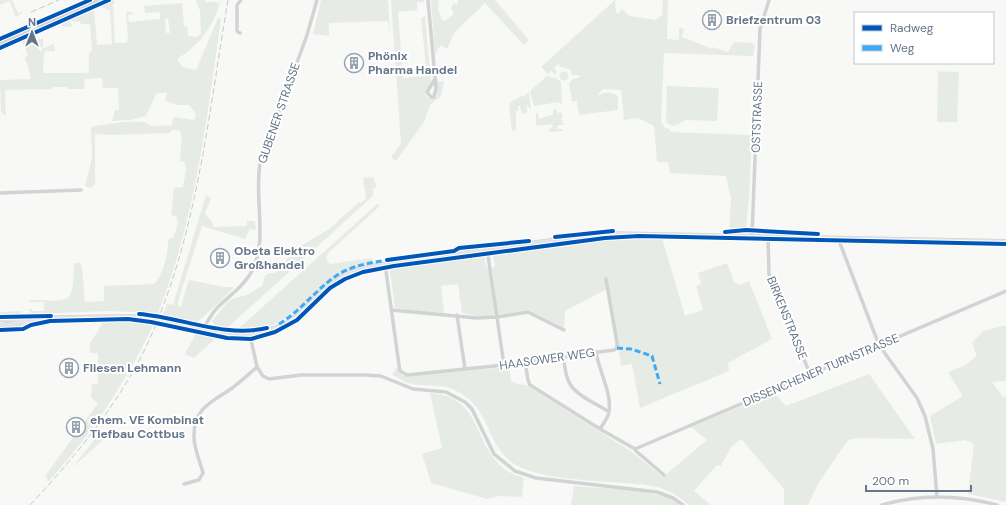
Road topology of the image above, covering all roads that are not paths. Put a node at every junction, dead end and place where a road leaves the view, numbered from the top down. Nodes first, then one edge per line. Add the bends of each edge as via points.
1 (100, 0) edge
2 (241, 0) edge
3 (317, 0) edge
4 (428, 0) edge
5 (769, 0) edge
6 (240, 33) dead end
7 (0, 43) edge
8 (435, 79) dead end
9 (81, 190) dead end
10 (0, 193) edge
11 (752, 236) junction
12 (768, 236) junction
13 (838, 238) junction
14 (1006, 242) edge
15 (487, 249) junction
16 (385, 264) junction
17 (606, 279) dead end
18 (1006, 291) edge
19 (391, 310) junction
20 (457, 315) junction
21 (497, 317) junction
22 (45, 318) junction
23 (0, 319) edge
24 (0, 326) edge
25 (203, 329) junction
26 (564, 330) dead end
27 (250, 335) junction
28 (880, 345) junction
29 (596, 352) junction
30 (563, 356) junction
31 (525, 362) junction
32 (504, 365) junction
33 (257, 367) junction
34 (465, 369) junction
35 (810, 374) junction
36 (609, 412) junction
37 (600, 429) junction
38 (636, 449) junction
39 (664, 475) dead end
40 (184, 484) dead end
41 (937, 497) junction
42 (972, 500) junction
43 (683, 505) edge
44 (882, 505) edge
45 (972, 505) edge
46 (997, 505) edge

1 - 7 street
2 - 6 street via 237,5 237,31
3 - 25 street, GUBENER STRASSE via 307,35 260,164 259,247 256,261 243,284 217,307
4 - 8 street
5 - 11 street, OSTSTRASSE via 760,29
9 - 10 street
11 - 12 main road
11 - 15 main road via 600,235
12 - 13 main road
12 - 35 street, BIRKENSTRASSE via 769,274
13 - 14 main road
13 - 28 street
15 - 16 main road
15 - 21 street
16 - 19 street
16 - 27 main road via 340,277 288,322 274,329
17 - 29 street, HAASOWER WEG via 617,346 614,350
18 - 28 street, DISSENCHENER TURNSTRASSE
19 - 20 street
19 - 34 street, HAASOWER WEG via 400,371 407,375
20 - 21 street
20 - 34 street
21 - 26 street via 528,312
21 - 32 street
22 - 23 main road
22 - 24 main road
22 - 25 main road via 133,317
25 - 27 main road
27 - 33 street
28 - 35 street, DISSENCHENER TURNSTRASSE
28 - 41 street via 917,398 925,416 933,449
29 - 30 street, HAASOWER WEG
29 - 36 street
30 - 31 street, HAASOWER WEG
30 - 36 street via 570,385
31 - 32 street, HAASOWER WEG
31 - 37 street via 530,385
32 - 34 street, HAASOWER WEG
33 - 40 street via 231,388 212,399 199,414 194,437 203,473 199,480
33 - 43 street via 263,376 269,378 314,375 381,376 413,389 446,392 465,402 472,410 494,454 515,471 536,478 657,492
35 - 38 street, DISSENCHENER TURNSTRASSE
36 - 37 street
37 - 38 street
38 - 39 street
41 - 42 street
41 - 44 street
42 - 45 street
42 - 46 street

